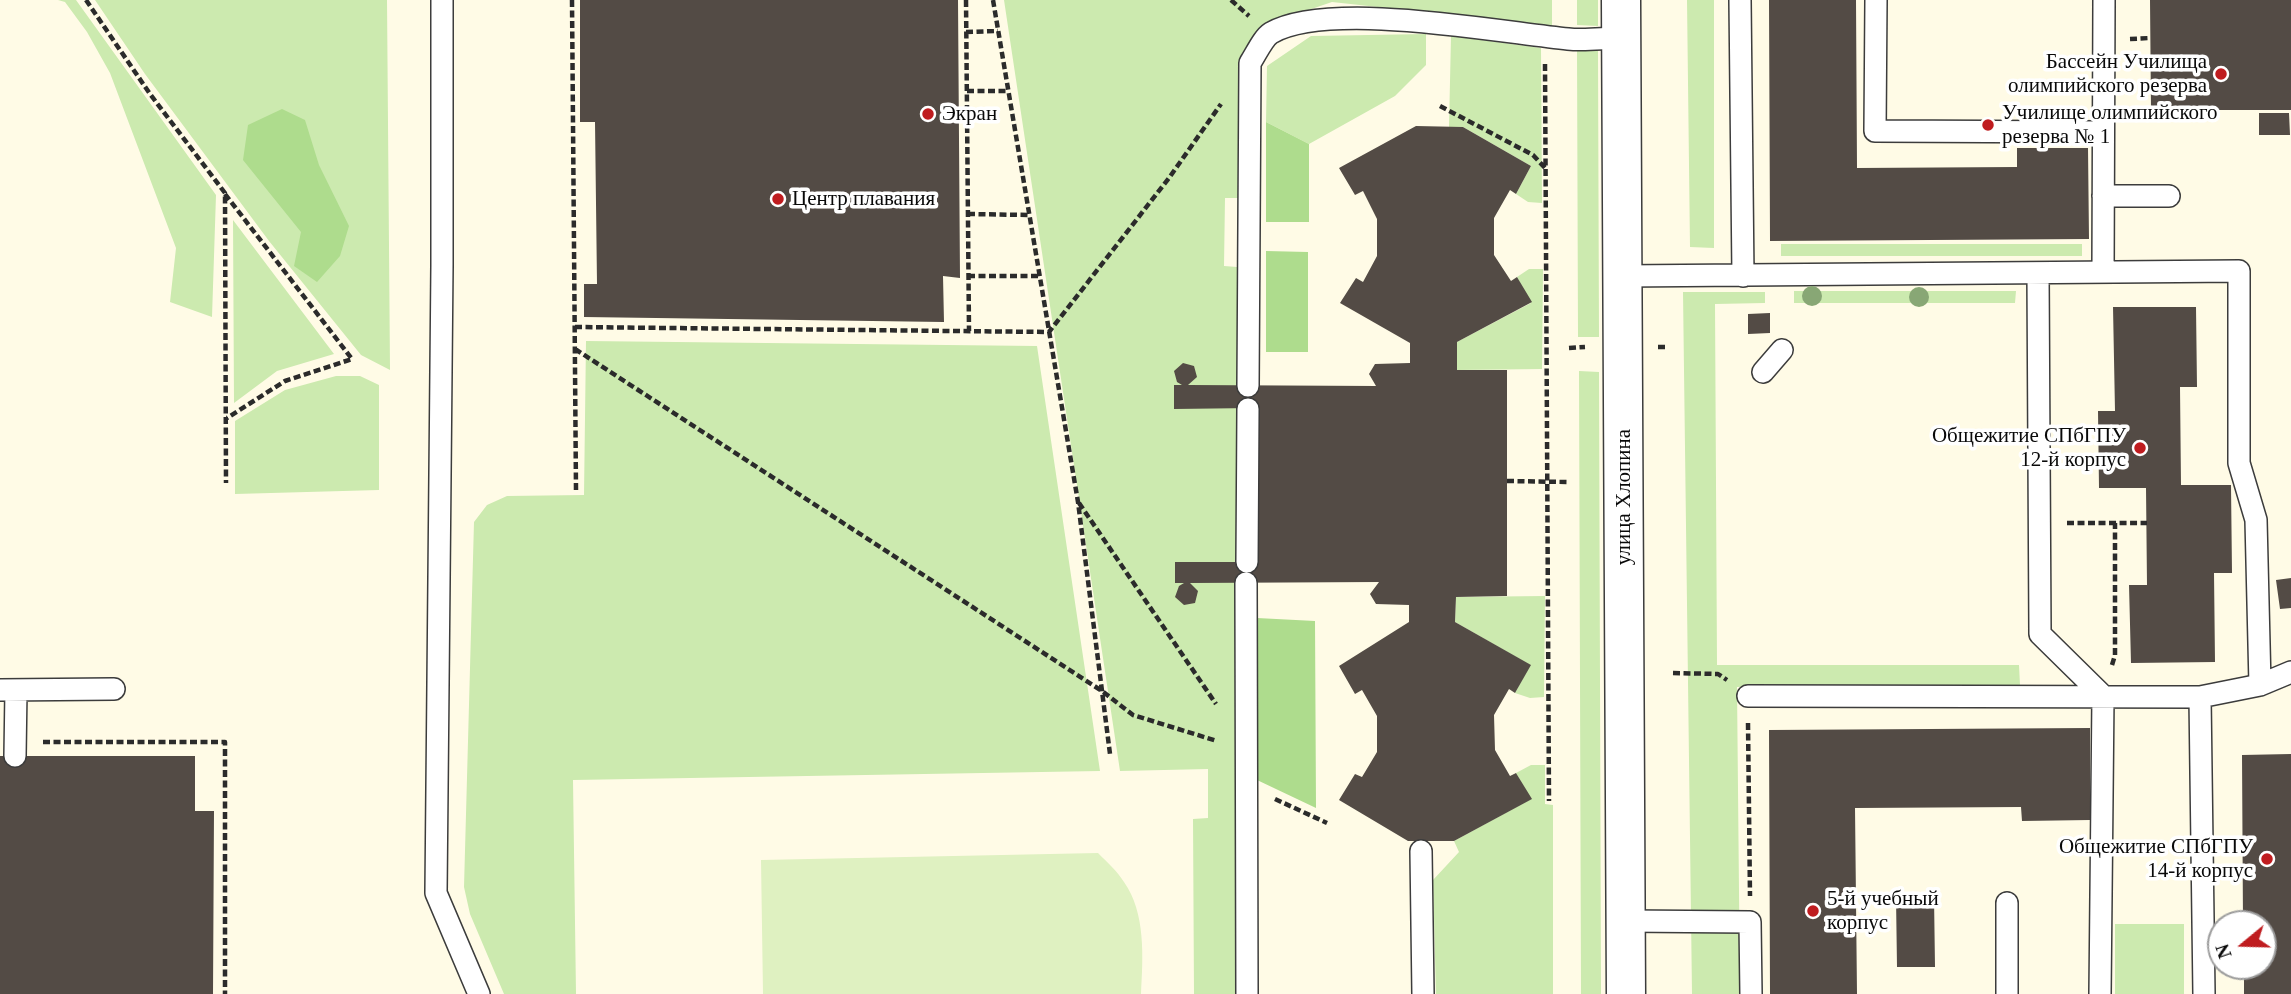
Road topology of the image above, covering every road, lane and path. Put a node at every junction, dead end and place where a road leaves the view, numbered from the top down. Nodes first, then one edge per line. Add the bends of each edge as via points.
1 (86, 0) edge
2 (442, 0) edge
3 (572, 0) edge
4 (966, 0) edge
5 (993, 0) edge
6 (1621, 0) edge
7 (1740, 0) edge
8 (1876, 0) edge
9 (2104, 0) edge
10 (998, 31) junction
11 (966, 32) junction
12 (1545, 35) junction
13 (1621, 38) junction
14 (1250, 63) junction
15 (967, 91) junction
16 (1008, 91) junction
17 (1440, 106) dead end
18 (2103, 132) junction
19 (1546, 169) junction
20 (225, 193) junction
21 (2103, 196) junction
22 (2169, 197) dead end
23 (968, 214) junction
24 (1029, 215) junction
25 (2103, 272) junction
26 (2038, 273) junction
27 (968, 276) junction
28 (1039, 276) junction
29 (1622, 276) junction
30 (1743, 276) junction
31 (575, 327) junction
32 (969, 331) junction
33 (1049, 332) junction
34 (1595, 347) dead end
35 (1569, 348) dead end
36 (575, 349) junction
37 (1782, 350) dead end
38 (1763, 372) dead end
39 (1248, 386) dead end
40 (1248, 409) dead end
41 (227, 418) junction
42 (1507, 481) dead end
43 (1546, 482) junction
44 (1567, 482) dead end
45 (226, 483) dead end
46 (576, 491) dead end
47 (1078, 502) junction
48 (2039, 523) junction
49 (2115, 523) junction
50 (2147, 523) dead end
51 (2291, 672) edge
52 (1673, 673) dead end
53 (2260, 685) junction
54 (114, 689) dead end
55 (8, 690) edge
56 (1102, 691) junction
57 (1748, 696) junction
58 (2104, 696) junction
59 (2200, 697) junction
60 (1217, 705) dead end
61 (15, 749) joint
62 (1248, 751) junction
63 (1110, 754) dead end
64 (1249, 787) junction
65 (1549, 801) dead end
66 (1326, 823) dead end
67 (1421, 851) dead end
68 (2007, 903) dead end
69 (1625, 921) junction
70 (1750, 922) junction
71 (225, 994) edge
72 (479, 994) edge
73 (1247, 994) edge
74 (1423, 994) edge
75 (1626, 994) edge
76 (1751, 994) edge
77 (2007, 994) edge
78 (2100, 994) edge
79 (2204, 994) edge

1 - 20 path
2 - 72 lane via 436,893
3 - 31 path
4 - 11 path
5 - 10 path
6 - 13 street, улица Хлопина
7 - 30 lane
8 - 18 lane via 1875,131
9 - 18 lane
10 - 11 path
10 - 16 path
11 - 15 path
12 - 13 lane
12 - 14 lane via 1411,18 1336,16 1270,33
12 - 19 path
13 - 29 street, улица Хлопина
14 - 33 path via 1169,178
14 - 39 lane
15 - 16 path
15 - 23 path
16 - 24 path
17 - 19 path via 1533,155
18 - 21 lane
19 - 43 path
20 - 41 path
20 - 41 path via 352,359 285,381
21 - 22 lane
21 - 25 lane
23 - 24 path
23 - 27 path
24 - 28 path
25 - 26 lane
25 - 53 lane via 2239,271 2239,463 2256,520
26 - 30 lane
26 - 48 lane
27 - 28 path
27 - 32 path
28 - 33 path
29 - 30 lane
29 - 69 street, улица Хлопина
31 - 32 path
31 - 36 path
32 - 33 path
33 - 47 path
34 - 35 path
36 - 46 path
36 - 56 path
37 - 38 lane
40 - 62 lane
41 - 45 path
42 - 43 path
43 - 44 path
43 - 65 path
47 - 56 path
47 - 60 path
48 - 49 path
48 - 58 lane via 2040,634
49 - 50 path
49 - 58 path via 2115,655
51 - 53 lane
52 - 57 path via 1718,674
53 - 59 lane
54 - 55 lane
55 - 61 lane
56 - 62 path via 1133,715
56 - 63 path
57 - 58 lane
57 - 70 path
58 - 59 lane
58 - 78 lane
59 - 79 lane
61 - 71 path via 225,742
62 - 64 lane
64 - 66 path
64 - 73 lane
67 - 74 lane
68 - 77 lane
69 - 70 lane
69 - 75 street, улица Хлопина
70 - 76 lane

